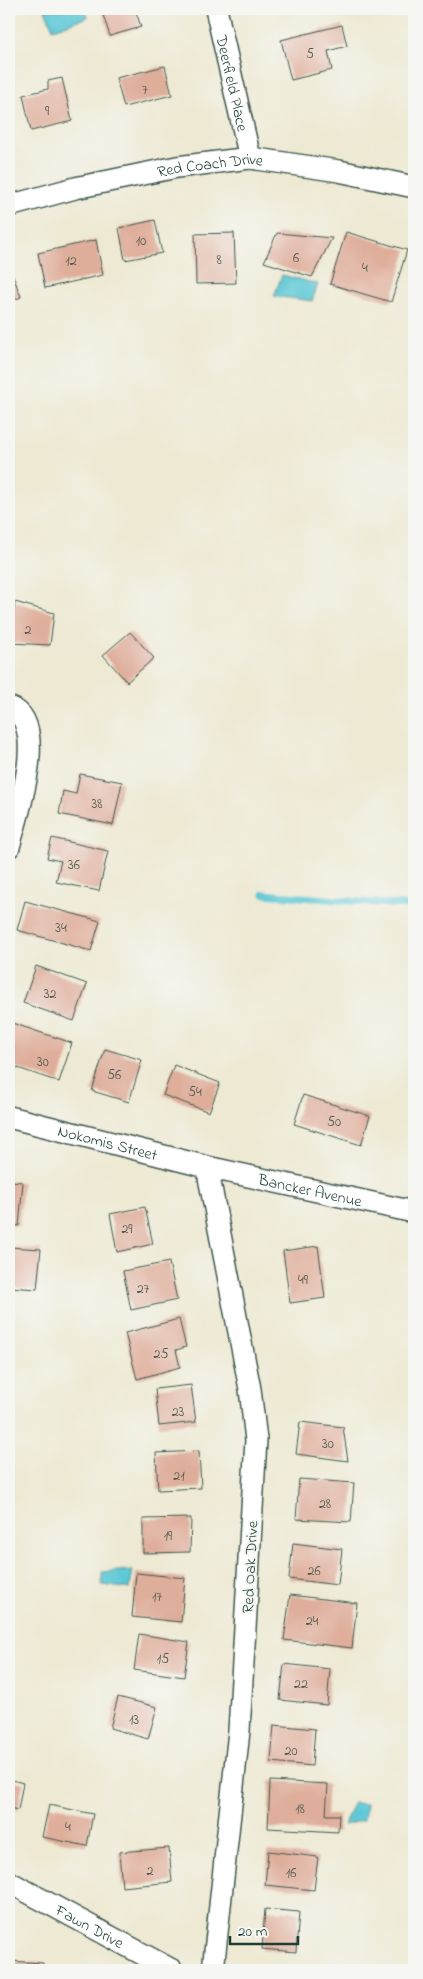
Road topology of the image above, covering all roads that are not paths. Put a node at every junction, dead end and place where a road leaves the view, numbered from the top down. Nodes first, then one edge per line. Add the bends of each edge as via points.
1 (216, 9) edge
2 (250, 158) junction
3 (414, 187) edge
4 (9, 206) edge
5 (9, 708) edge
6 (9, 848) edge
7 (9, 1116) edge
8 (208, 1167) junction
9 (414, 1212) edge
10 (9, 1882) edge
11 (172, 1970) edge
12 (213, 1970) edge

1 - 2 street, Deerfield Place
2 - 3 street, Red Coach Drive via 339,171
2 - 4 street, Red Coach Drive via 177,167 75,188
5 - 6 street via 14,709 27,727 30,747
7 - 8 street, Nokomis Street
8 - 9 street, Bancker Avenue
8 - 12 street, Red Oak Drive via 250,1389 256,1440 239,1731
10 - 11 street, Fawn Drive

